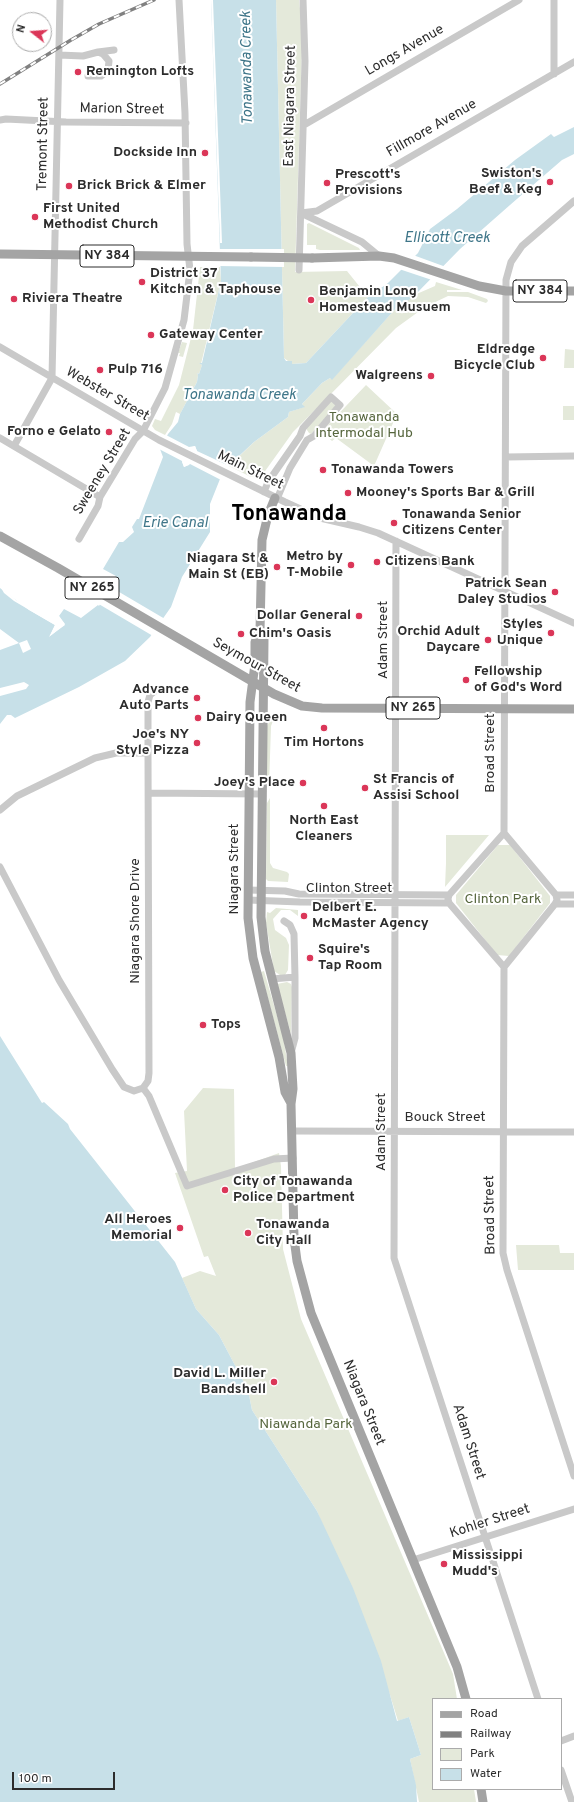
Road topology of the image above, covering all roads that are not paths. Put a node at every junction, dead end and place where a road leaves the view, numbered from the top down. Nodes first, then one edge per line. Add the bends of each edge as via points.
1 (60, 0) edge
2 (179, 0) edge
3 (304, 0) edge
4 (519, 0) edge
5 (554, 0) edge
6 (114, 50) dead end
7 (98, 52) junction
8 (59, 55) junction
9 (574, 62) edge
10 (554, 74) junction
11 (88, 76) dead end
12 (0, 120) edge
13 (57, 121) junction
14 (186, 123) junction
15 (304, 125) junction
16 (574, 200) edge
17 (301, 213) junction
18 (0, 254) edge
19 (54, 255) junction
20 (380, 256) junction
21 (189, 257) junction
22 (299, 270) dead end
23 (506, 291) junction
24 (574, 291) edge
25 (0, 347) edge
26 (52, 378) junction
27 (144, 430) junction
28 (0, 438) edge
29 (303, 438) junction
30 (14, 446) junction
31 (574, 456) edge
32 (506, 457) junction
33 (202, 462) joint
34 (264, 492) junction
35 (100, 497) junction
36 (276, 498) junction
37 (0, 536) edge
38 (78, 539) dead end
39 (396, 541) junction
40 (505, 591) junction
41 (574, 623) edge
42 (260, 631) junction
43 (253, 681) junction
44 (264, 688) junction
45 (155, 691) dead end
46 (397, 707) junction
47 (505, 709) junction
48 (574, 709) edge
49 (148, 753) junction
50 (149, 793) junction
51 (250, 794) junction
52 (262, 794) junction
53 (0, 810) edge
54 (504, 833) junction
55 (0, 867) edge
56 (248, 890) junction
57 (262, 890) junction
58 (395, 895) junction
59 (449, 895) junction
60 (574, 895) edge
61 (556, 896) junction
62 (248, 900) junction
63 (261, 900) junction
64 (395, 903) junction
65 (450, 903) junction
66 (556, 904) junction
67 (574, 904) edge
68 (284, 921) dead end
69 (504, 967) junction
70 (295, 977) junction
71 (272, 979) junction
72 (291, 1053) junction
73 (143, 1088) junction
74 (291, 1104) junction
75 (293, 1131) junction
76 (395, 1131) junction
77 (503, 1132) junction
78 (574, 1132) edge
79 (293, 1158) junction
80 (574, 1476) edge
81 (574, 1509) edge
82 (486, 1537) junction
83 (413, 1560) junction
84 (466, 1698) edge
85 (538, 1698) edge
86 (574, 1736) edge
87 (562, 1741) edge
88 (562, 1773) edge
89 (481, 1790) edge
90 (483, 1802) edge
91 (572, 1802) edge

1 - 8 street, Tremont Street
2 - 14 street, Sweeney Street
3 - 15 street, East Niagara Street
4 - 15 street, Longs Avenue
5 - 10 street
6 - 7 street
7 - 8 street via 83,56
7 - 11 street via 104,54 109,61 108,70 101,76
8 - 13 street, Tremont Street
9 - 10 street, Fillmore Avenue
10 - 17 street, Fillmore Avenue via 317,211
12 - 13 street, Marion Street
13 - 14 street, Marion Street
13 - 19 street, Tremont Street
14 - 21 street, Sweeney Street
15 - 17 street, East Niagara Street
16 - 23 street, Broad Street via 514,256 508,268
17 - 20 street via 362,242
17 - 22 street, East Niagara Street
18 - 19 main road, NY 384
19 - 21 main road, NY 384
19 - 26 street, Tremont Street
20 - 21 main road, NY 384, bridge
20 - 23 main road, NY 384 via 479,286
21 - 27 street, Sweeney Street via 190,270 184,320 165,388
23 - 24 main road, NY 384
23 - 32 street, Broad Street
25 - 26 street, Webster Street
26 - 27 street, Webster Street
26 - 30 street, Tremont Street
27 - 33 street, Webster Street
27 - 35 street, Sweeney Street via 134,439
28 - 30 street
29 - 29 street via 303,428 331,397 340,405 314,436
29 - 34 street via 268,482
29 - 36 street
30 - 35 street
31 - 32 street
32 - 40 street, Broad Street
33 - 34 street, Main Street
34 - 36 street, Main Street
35 - 38 street, Sweeney Street via 98,506
36 - 39 street, Main Street via 311,514 359,527
36 - 42 main road, Niagara Street via 268,514 261,545
37 - 43 main road, Seymour Street / NY 265
39 - 40 street, Main Street
39 - 46 street, Adam Street
40 - 41 street, Main Street
40 - 47 street, Broad Street
42 - 43 main road, Niagara Street via 255,642
42 - 44 main road, Niagara Street via 264,640
43 - 44 main road, Seymour Street / NY 265
43 - 51 main road, Niagara Street via 250,702
44 - 46 main road, Seymour Street / NY 265 via 290,702 307,707
44 - 52 main road, Niagara Street
45 - 49 street, Niagara Shore Drive via 150,695 148,702
46 - 47 main road, Seymour Street / NY 265
46 - 58 street, Adam Street
47 - 48 main road, Seymour Street / NY 265
47 - 54 street, Broad Street
49 - 50 street, Niagara Shore Drive
49 - 53 street via 116,753 95,758 17,796
50 - 51 street
50 - 73 street, Niagara Shore Drive via 149,1073 148,1081
51 - 52 street
51 - 56 main road, Niagara Street
52 - 57 main road, Niagara Street
54 - 59 street
54 - 61 street
55 - 73 street via 59,980 112,1069 124,1087 134,1091
56 - 57 street, Clinton Street
56 - 62 main road, Niagara Street
57 - 58 street, Clinton Street via 299,894
57 - 63 main road, Niagara Street
58 - 59 street, Clinton Street
58 - 64 street, Adam Street
59 - 65 street
60 - 61 street
61 - 66 street
62 - 63 street, Clinton Street
62 - 74 main road, Niagara Street via 253,958
63 - 64 street, Clinton Street
63 - 71 main road, Niagara Street via 262,934
64 - 65 street, Clinton Street
64 - 76 street, Adam Street
65 - 69 street
66 - 67 street
66 - 69 street
68 - 70 street, Niagara Street via 290,925 294,934
69 - 77 street, Broad Street
70 - 71 street
70 - 72 street, Niagara Street via 294,1038
71 - 72 main road, Niagara Street
72 - 74 main road, Niagara Street
73 - 79 street via 149,1096 187,1186 274,1159
74 - 75 main road, Niagara Street
75 - 76 street, Bouck Street
75 - 79 main road, Niagara Street
76 - 77 street, Bouck Street
76 - 82 street, Adam Street via 394,1258
77 - 78 street, Bouck Street
77 - 80 street, Broad Street via 503,1244 506,1264
79 - 83 main road, Niagara Street via 294,1243 300,1279 311,1313
81 - 82 street, Kohler Street
82 - 83 street, Kohler Street
82 - 85 street, Adam Street
83 - 84 main road, Niagara Street via 457,1667
86 - 87 street
88 - 91 street
89 - 90 main road

